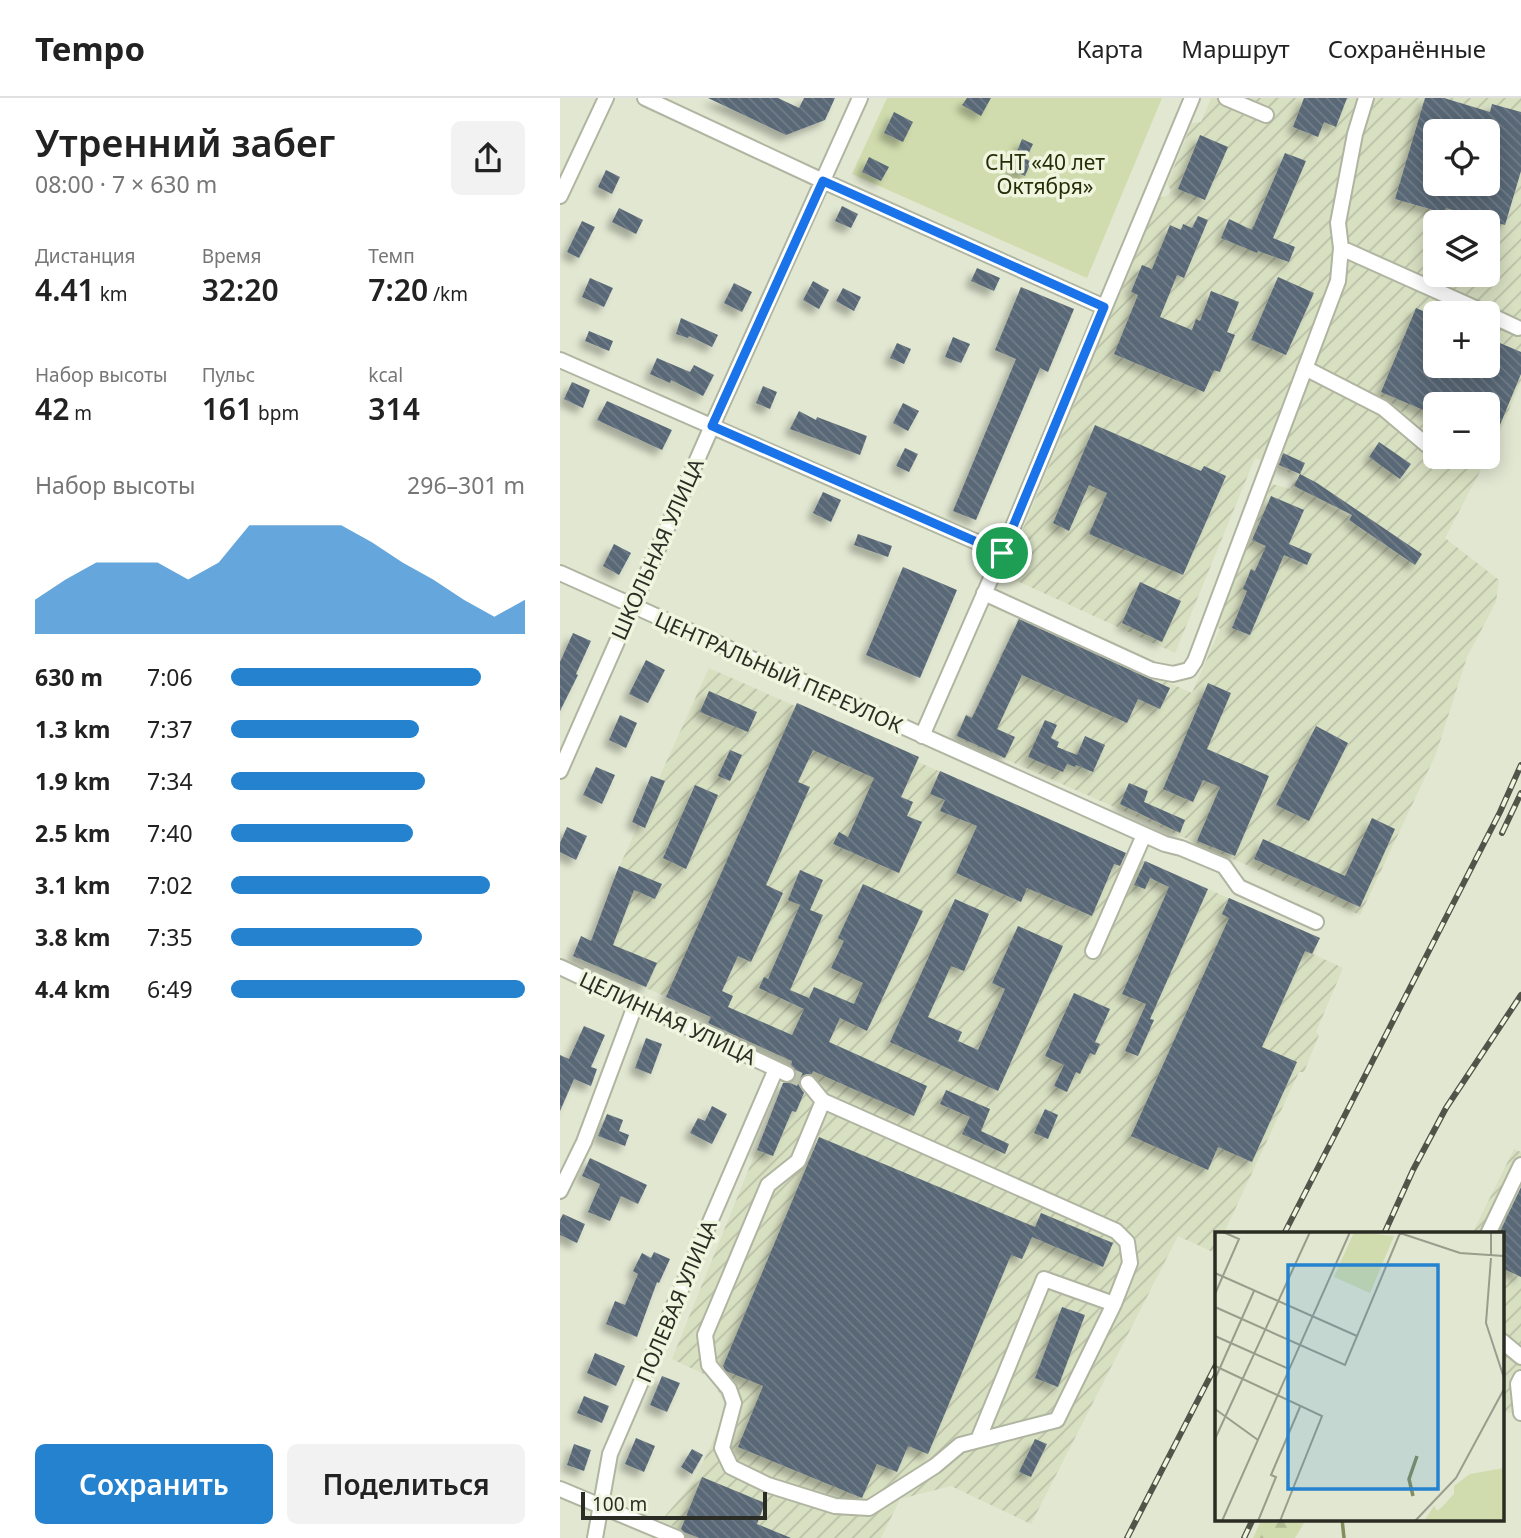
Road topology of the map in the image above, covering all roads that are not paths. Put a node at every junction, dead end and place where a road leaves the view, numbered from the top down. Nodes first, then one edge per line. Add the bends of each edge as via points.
1 (606, 98) edge
2 (645, 98) edge
3 (860, 98) edge
4 (1192, 98) edge
5 (1226, 98) edge
6 (1366, 98) edge
7 (1266, 115) dead end
8 (823, 181) junction
9 (560, 196) edge
10 (1341, 248) junction
11 (1458, 301) edge
12 (1104, 307) junction
13 (1500, 320) edge
14 (1518, 328) dead end
15 (560, 360) edge
16 (1305, 368) junction
17 (712, 426) junction
18 (1423, 442) edge
19 (1002, 553) junction
20 (560, 573) edge
21 (984, 593) junction
22 (632, 606) junction
23 (922, 736) junction
24 (561, 768) edge
25 (1144, 835) junction
26 (1316, 922) dead end
27 (1093, 951) dead end
28 (560, 967) edge
29 (636, 1003) junction
30 (781, 1072) joint
31 (808, 1083) tunnel mouth
32 (823, 1101) junction
33 (1521, 1165) edge
34 (560, 1191) edge
35 (1489, 1232) edge
36 (1114, 1304) junction
37 (1504, 1343) edge
38 (1521, 1357) edge
39 (1521, 1378) edge
40 (1521, 1413) edge
41 (978, 1440) junction
42 (560, 1489) edge
43 (601, 1506) junction
44 (595, 1538) edge
45 (677, 1538) edge

1 - 9 street
2 - 8 street
3 - 8 street, ШКОЛЬНАЯ УЛИЦА
4 - 12 street
5 - 7 street
6 - 10 street via 1338,223
8 - 12 street
8 - 17 street, ШКОЛЬНАЯ УЛИЦА
10 - 11 street
10 - 16 street via 1338,281
12 - 19 street
13 - 14 street
15 - 17 street
16 - 18 street via 1384,408
16 - 21 street via 1189,670 1173,674 1152,670
17 - 19 street
17 - 22 street, ШКОЛЬНАЯ УЛИЦА
19 - 21 street
20 - 22 street, ЦЕНТРАЛЬНЫЙ ПЕРЕУЛОК
21 - 23 street
22 - 23 street, ЦЕНТРАЛЬНЫЙ ПЕРЕУЛОК
22 - 24 street, ШКОЛЬНАЯ УЛИЦА
23 - 25 street, ЦЕНТРАЛЬНЫЙ ПЕРЕУЛОК
25 - 26 street, ЦЕНТРАЛЬНЫЙ ПЕРЕУЛОК via 1224,866 1239,887
25 - 27 street
28 - 29 street, ЦЕЛИННАЯ УЛИЦА
29 - 30 street, ЦЕЛИННАЯ УЛИЦА
29 - 34 street via 584,1142
30 - 43 street, ПОЛЕВАЯ УЛИЦА via 610,1454
31 - 32 street
32 - 36 street via 1116,1231 1128,1242 1130,1264
32 - 41 street via 798,1161 768,1185 705,1335 709,1366 729,1390 734,1404 722,1448 732,1466 768,1485 835,1506 869,1508 960,1445
33 - 35 street
36 - 41 street via 1058,1420
36 - 41 street via 1044,1279
37 - 38 street
39 - 40 street
42 - 43 street
43 - 44 street, ПОЛЕВАЯ УЛИЦА
43 - 45 street

